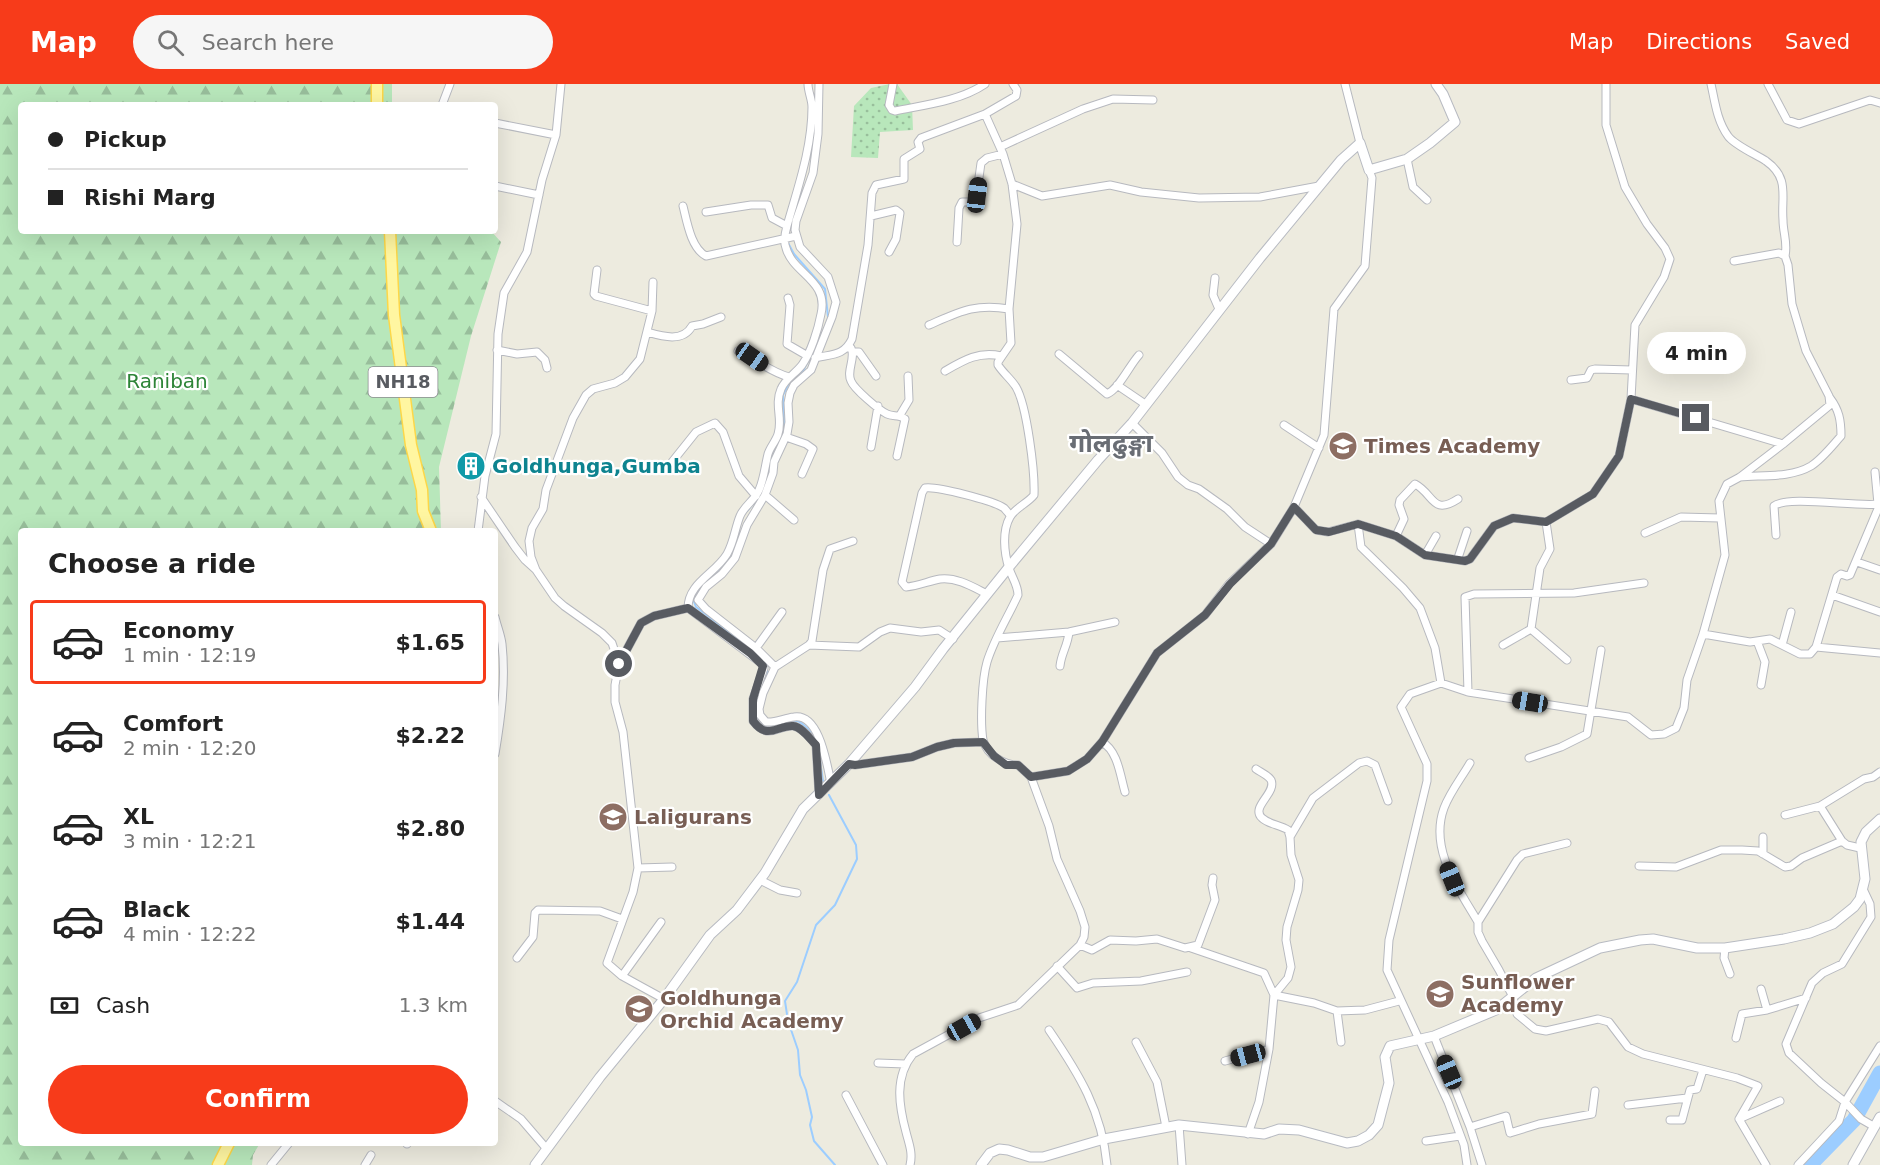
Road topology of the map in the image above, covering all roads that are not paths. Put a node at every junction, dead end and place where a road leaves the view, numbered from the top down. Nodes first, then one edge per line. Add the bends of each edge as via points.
1 (377, 84) edge
2 (450, 84) edge
3 (561, 84) edge
4 (808, 84) edge
5 (819, 84) edge
6 (893, 84) edge
7 (985, 84) edge
8 (1013, 84) edge
9 (1345, 84) edge
10 (1436, 84) edge
11 (1606, 84) edge
12 (1711, 84) edge
13 (1768, 84) edge
14 (1153, 100) dead end
15 (377, 102) edge
16 (443, 102) edge
17 (1880, 103) edge
18 (985, 114) junction
19 (498, 124) edge
20 (556, 135) junction
21 (1360, 143) junction
22 (1002, 151) junction
23 (1407, 159) junction
24 (1369, 170) junction
25 (1012, 184) junction
26 (1320, 186) junction
27 (498, 187) edge
28 (538, 195) junction
29 (1427, 200) dead end
30 (683, 206) dead end
31 (706, 212) dead end
32 (870, 216) junction
33 (787, 226) junction
34 (390, 234) edge
35 (790, 238) junction
36 (957, 242) dead end
37 (889, 252) dead end
38 (1785, 256) junction
39 (1734, 261) dead end
40 (597, 270) dead end
41 (1215, 278) dead end
42 (653, 282) dead end
43 (788, 298) dead end
44 (1009, 309) junction
45 (1219, 309) junction
46 (652, 311) junction
47 (721, 317) dead end
48 (929, 325) dead end
49 (647, 332) junction
50 (497, 350) junction
51 (850, 350) junction
52 (738, 351) dead end
53 (812, 353) junction
54 (1059, 354) dead end
55 (1138, 355) dead end
56 (1001, 356) junction
57 (547, 368) dead end
58 (1632, 370) junction
59 (945, 371) dead end
60 (876, 376) dead end
61 (908, 376) dead end
62 (789, 377) junction
63 (1571, 380) dead end
64 (1117, 386) junction
65 (1829, 396) junction
66 (1631, 399) junction
67 (1146, 404) junction
68 (878, 406) junction
69 (900, 415) junction
70 (1132, 423) junction
71 (1284, 425) dead end
72 (784, 434) junction
73 (1783, 444) junction
74 (871, 447) dead end
75 (1319, 448) junction
76 (897, 456) dead end
77 (672, 462) dead end
78 (1875, 472) dead end
79 (802, 474) dead end
80 (1740, 477) junction
81 (765, 495) junction
82 (756, 496) junction
83 (481, 497) junction
84 (1458, 499) dead end
85 (1879, 504) edge
86 (1294, 507) junction
87 (1010, 515) junction
88 (1720, 518) junction
89 (794, 520) dead end
90 (1546, 522) junction
91 (1358, 524) junction
92 (430, 528) edge
93 (478, 528) edge
94 (1467, 531) dead end
95 (1645, 534) dead end
96 (1776, 535) dead end
97 (1396, 536) junction
98 (1436, 536) dead end
99 (853, 541) dead end
100 (1271, 544) junction
101 (1425, 555) junction
102 (1458, 558) junction
103 (1857, 562) junction
104 (1009, 567) junction
105 (536, 570) junction
106 (1880, 570) edge
107 (1644, 583) dead end
108 (987, 594) junction
109 (1537, 594) junction
110 (1832, 595) junction
111 (688, 608) junction
112 (782, 612) dead end
113 (1791, 612) dead end
114 (1880, 612) edge
115 (1115, 622) dead end
116 (498, 628) edge
117 (1531, 629) junction
118 (1069, 632) junction
119 (1703, 634) junction
120 (998, 638) junction
121 (953, 639) junction
122 (1757, 641) junction
123 (809, 645) junction
124 (1503, 645) dead end
125 (1782, 645) junction
126 (1816, 647) junction
127 (756, 648) junction
128 (1601, 650) dead end
129 (1880, 653) edge
130 (1567, 660) dead end
131 (619, 664) junction
132 (1060, 666) dead end
133 (775, 667) junction
134 (1441, 683) junction
135 (1761, 685) dead end
136 (1468, 692) junction
137 (1592, 711) junction
138 (498, 736) edge
139 (983, 742) junction
140 (1102, 742) junction
141 (1530, 758) dead end
142 (1470, 763) dead end
143 (849, 764) junction
144 (1256, 769) dead end
145 (1880, 772) edge
146 (1031, 777) junction
147 (831, 783) junction
148 (1125, 792) dead end
149 (819, 795) junction
150 (1388, 801) dead end
151 (1820, 806) junction
152 (1785, 815) dead end
153 (1880, 819) edge
154 (1290, 837) junction
155 (1763, 837) dead end
156 (1842, 841) junction
157 (1568, 843) dead end
158 (1860, 848) junction
159 (1763, 854) junction
160 (1639, 866) dead end
161 (672, 867) dead end
162 (638, 868) junction
163 (1213, 878) dead end
164 (760, 880) junction
165 (1863, 889) junction
166 (796, 893) dead end
167 (622, 919) junction
168 (661, 922) dead end
169 (1478, 922) junction
170 (1080, 945) junction
171 (1191, 948) junction
172 (1725, 948) junction
173 (517, 958) dead end
174 (1057, 966) junction
175 (1187, 972) dead end
176 (1730, 974) dead end
177 (622, 976) junction
178 (1761, 989) dead end
179 (1274, 995) junction
180 (1513, 998) junction
181 (1806, 998) junction
182 (664, 999) junction
183 (1399, 1001) junction
184 (1767, 1010) junction
185 (1337, 1011) junction
186 (1049, 1030) dead end
187 (1434, 1036) junction
188 (1736, 1038) dead end
189 (1420, 1039) junction
190 (1136, 1042) dead end
191 (1341, 1042) dead end
192 (1880, 1047) edge
193 (1269, 1049) junction
194 (1225, 1061) dead end
195 (878, 1063) dead end
196 (905, 1064) junction
197 (1703, 1070) junction
198 (1595, 1091) dead end
199 (846, 1095) dead end
200 (1687, 1098) junction
201 (1780, 1101) dead end
202 (1845, 1102) junction
203 (498, 1103) edge
204 (1628, 1105) dead end
205 (1880, 1117) edge
206 (1739, 1119) junction
207 (1670, 1120) dead end
208 (1179, 1125) junction
209 (1166, 1127) junction
210 (1470, 1127) junction
211 (1875, 1127) junction
212 (1248, 1134) junction
213 (1460, 1136) junction
214 (1104, 1138) junction
215 (1426, 1141) dead end
216 (1473, 1142) junction
217 (1464, 1145) junction
218 (228, 1146) edge
219 (287, 1146) edge
220 (546, 1148) junction
221 (371, 1155) dead end
222 (1044, 1161) edge
223 (536, 1164) edge
224 (218, 1165) edge
225 (271, 1165) edge
226 (365, 1165) edge
227 (883, 1165) edge
228 (910, 1165) edge
229 (981, 1165) edge
230 (1107, 1165) edge
231 (1182, 1165) edge
232 (1467, 1165) edge
233 (1482, 1165) edge
234 (1766, 1165) edge
235 (1798, 1165) edge
236 (1853, 1165) edge

1 - 15 main road
2 - 16 street
3 - 20 street
4 - 33 street via 812,104 807,149
5 - 35 street via 813,173
6 - 7 street via 890,105 895,111 946,100
8 - 18 street via 1017,95
9 - 21 street
10 - 23 street via 1455,122
11 - 58 street via 1606,124 1625,187 1670,259 1664,277 1635,325
12 - 38 street via 1719,120 1729,139 1770,164 1781,176
13 - 17 street via 1786,120 1799,124 1870,100
14 - 22 street via 1113,99 1083,109
18 - 22 street
18 - 32 street via 920,140 920,148 904,159 904,179 876,185
19 - 20 street
20 - 28 street
21 - 24 street
21 - 26 street
22 - 25 street
22 - 36 street via 981,163 976,199 962,202 958,208
23 - 24 street
23 - 29 street via 1413,187
24 - 75 street via 1372,178 1365,266 1334,309 1324,435
25 - 26 street via 1042,196 1110,185 1199,198 1260,197
25 - 44 street via 1017,224
26 - 45 street
27 - 28 street
28 - 50 street via 527,252 504,293
30 - 35 street via 702,255
31 - 33 street via 764,204 772,218
32 - 37 street via 896,210 900,213 896,239
32 - 51 street
33 - 35 street
34 - 92 main road, NH18 via 394,315 411,445
35 - 53 street via 785,248 819,291 822,311
35 - 53 street via 828,277 836,303 830,324
38 - 39 street via 1779,253
38 - 65 street via 1792,304 1806,351
40 - 46 street via 596,296
41 - 45 street via 1214,295
42 - 46 street
43 - 53 street via 787,344
44 - 48 street via 984,305
44 - 56 street via 1011,343
45 - 67 street
46 - 49 street
47 - 49 street via 692,326 680,336
49 - 105 street via 640,359 625,377 593,389 573,418 546,490 543,509 532,528 529,541
50 - 57 street via 537,352
50 - 83 street via 496,434
51 - 53 street
51 - 60 street via 859,352
51 - 68 street via 852,384
52 - 62 street via 776,374
53 - 62 street
53 - 72 street via 811,370 790,393 789,422
54 - 64 street via 1107,394
55 - 64 street
56 - 59 street via 984,354
56 - 87 street via 998,365 1020,395 1034,483 1034,495
58 - 63 street via 1592,369 1587,378
58 - 66 street
61 - 69 street via 909,400
62 - 72 street via 777,403
64 - 67 street
65 - 73 street via 1830,405
65 - 80 street via 1841,418 1841,436 1828,450 1810,466 1786,474
66 - 73 street
66 - 90 street via 1619,456 1593,494
67 - 70 street
68 - 69 street via 888,415
68 - 74 street
69 - 76 street via 905,419
70 - 100 street via 1162,453 1178,477
70 - 104 street
71 - 75 street
72 - 79 street via 813,448
72 - 81 street
72 - 82 street via 768,452
73 - 80 street
75 - 86 street
77 - 82 street via 696,432 715,423 723,432 740,476
78 - 85 street
80 - 88 street via 1727,484 1719,501
81 - 89 street
81 - 127 street via 747,525 735,558 698,600
82 - 111 street via 742,511 727,554 688,597
83 - 93 street
83 - 105 street
84 - 97 street via 1437,505 1414,484 1400,500 1404,519
85 - 96 street via 1777,503 1773,506
85 - 103 street
86 - 91 street via 1316,530 1329,532
86 - 100 street
87 - 104 street via 1005,531
87 - 108 street via 1004,508 968,496 929,487 922,493 902,582 906,587 938,579 956,580
88 - 95 street via 1681,517
88 - 119 street via 1725,555
90 - 102 street via 1513,518 1494,526 1470,559
90 - 109 street via 1550,549 1540,568
91 - 97 street
91 - 134 street via 1361,547 1420,608
94 - 102 street
97 - 101 street
98 - 101 street
99 - 123 street via 830,549
100 - 140 street via 1205,615 1157,653
101 - 102 street
103 - 106 street
103 - 110 street via 1850,575 1837,577
104 - 108 street
104 - 120 street via 1018,595
105 - 131 street via 559,602 612,644
107 - 109 street
108 - 121 street
109 - 117 street
109 - 136 street via 1465,597
110 - 114 street
110 - 126 street
111 - 131 street via 641,623
111 - 149 street via 763,666 753,699 753,721 765,730 794,726 812,740 816,745
112 - 127 street
113 - 125 street
115 - 118 street
116 - 138 street via 503,683
117 - 124 street
117 - 130 street
118 - 120 street
118 - 132 street
119 - 122 street
119 - 137 street via 1676,728 1651,735 1628,717
120 - 139 street via 987,662 982,688
121 - 123 street via 939,630 890,628 859,647
121 - 143 street
122 - 125 street via 1770,639
122 - 135 street via 1765,662
123 - 133 street
125 - 126 street via 1800,654 1810,654
126 - 129 street
127 - 133 street
128 - 137 street
131 - 162 street via 615,702 623,732
133 - 147 street via 763,693 760,715 769,723 798,717 811,725 824,748
134 - 136 street
134 - 183 street via 1410,694 1401,707 1427,764 1427,781 1389,940 1387,970
136 - 137 street
137 - 141 street via 1587,734
139 - 143 street via 954,743 912,757
139 - 146 street via 1006,765 1018,765
140 - 146 street via 1087,759 1068,771
140 - 148 street via 1113,753
142 - 169 street via 1444,808 1441,827 1443,855 1452,879
143 - 147 street
144 - 154 street via 1272,783 1259,814 1288,830
145 - 151 street
146 - 170 street via 1057,859 1080,911 1084,927
147 - 149 street
149 - 164 street via 796,819
150 - 154 street via 1375,765 1359,763 1313,798
151 - 152 street
151 - 156 street
153 - 158 street via 1863,837
154 - 179 street via 1299,880 1287,927 1291,967 1288,978
155 - 159 street
156 - 158 street
156 - 159 street via 1785,867
157 - 169 street via 1523,854
158 - 165 street
159 - 160 street via 1721,850 1676,867
161 - 162 street
162 - 167 street
163 - 171 street via 1215,900 1203,936
164 - 166 street
164 - 182 street via 737,910 710,935
165 - 172 street via 1854,907 1833,924 1784,939
165 - 181 street via 1871,917 1842,964 1812,983
167 - 173 street via 600,911 538,910 532,937
167 - 177 street via 607,963
168 - 177 street
169 - 180 street via 1482,941
170 - 171 street via 1092,950 1110,940 1156,939
170 - 174 street
171 - 179 street via 1264,973
172 - 176 street
172 - 180 street via 1697,948 1653,939 1599,948 1536,978
174 - 175 street via 1077,988
174 - 196 street via 1018,1005 979,1018 913,1054
177 - 182 street
178 - 184 street
179 - 185 street
179 - 193 street
180 - 187 street via 1496,1010
180 - 197 street via 1517,1014 1535,1029 1546,1031 1598,1019 1609,1022 1628,1047
181 - 184 street
181 - 202 street via 1786,1049
182 - 220 street
183 - 185 street via 1365,1010
183 - 189 street
184 - 188 street via 1742,1014
185 - 191 street
186 - 214 street via 1085,1087
187 - 189 street
187 - 210 street
189 - 212 street via 1390,1046 1385,1057 1389,1083 1378,1125 1364,1138 1347,1143 1299,1130 1279,1129
189 - 213 street
190 - 209 street via 1157,1082
192 - 202 street
193 - 194 street
193 - 212 street via 1259,1102
195 - 196 street
196 - 228 street via 900,1086 912,1155
197 - 200 street via 1697,1089 1690,1090
197 - 206 street via 1758,1086
198 - 210 street via 1592,1114 1510,1133 1506,1116
199 - 227 street
200 - 204 street
200 - 207 street via 1682,1120
201 - 206 street
202 - 211 street
202 - 235 street via 1839,1121
203 - 220 street via 521,1119
205 - 211 street
206 - 234 street
208 - 209 street
208 - 212 street
208 - 231 street
209 - 214 street
210 - 216 street
211 - 236 street
213 - 215 street
213 - 217 street
214 - 222 street
214 - 230 street
216 - 217 street
216 - 233 street
217 - 232 street
218 - 224 main road
219 - 225 street
220 - 223 street
221 - 226 street
222 - 229 street via 999,1149

